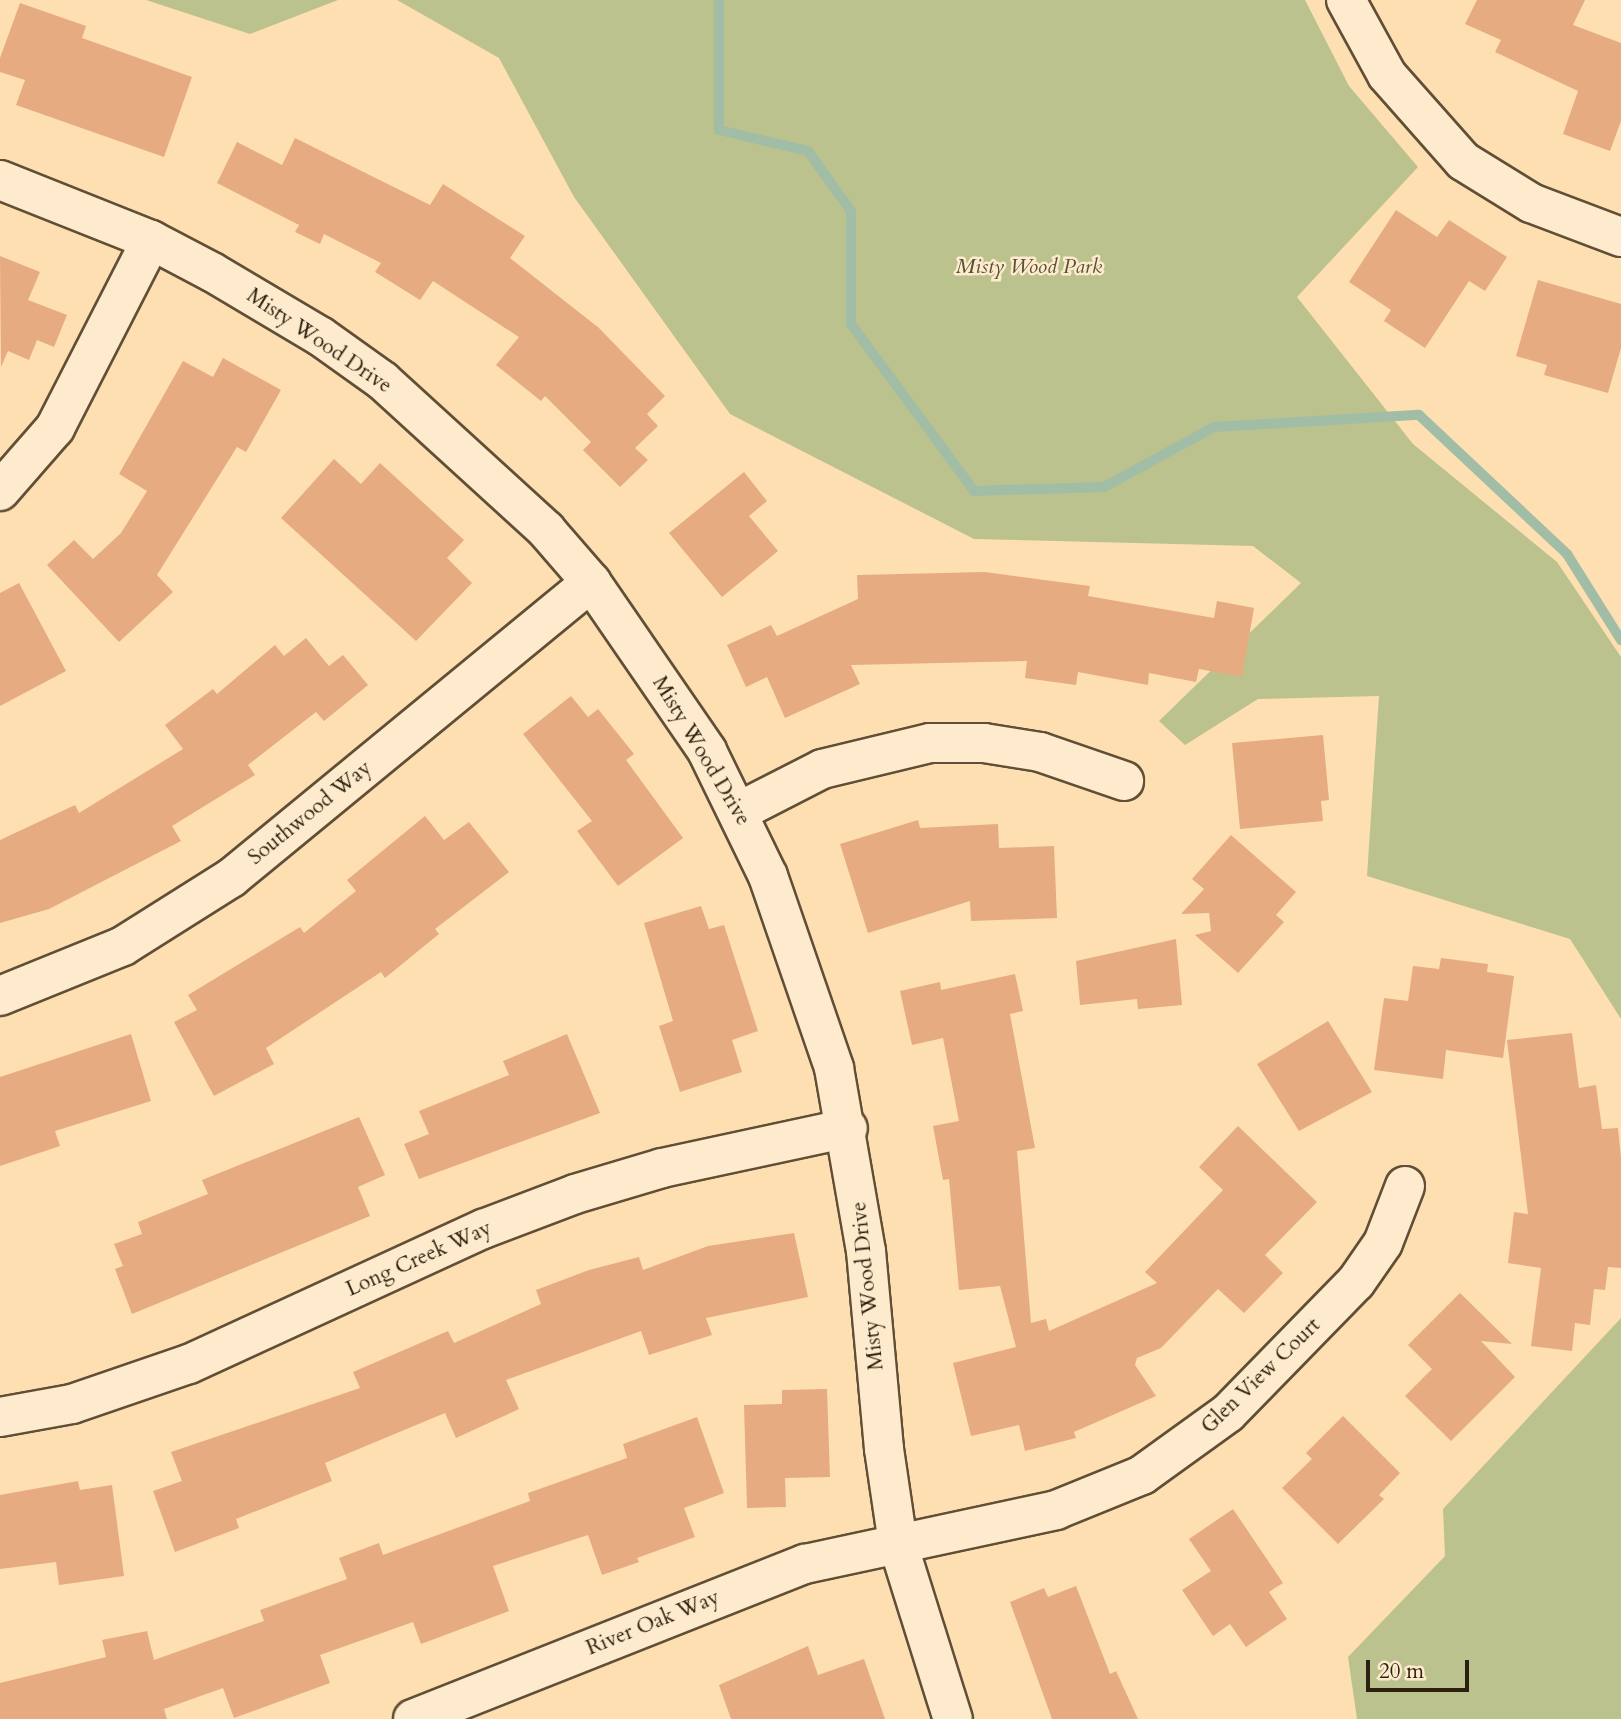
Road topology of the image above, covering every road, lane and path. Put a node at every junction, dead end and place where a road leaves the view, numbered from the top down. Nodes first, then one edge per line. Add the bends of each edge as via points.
1 (1346, 0) edge
2 (0, 180) edge
3 (1621, 237) edge
4 (151, 240) junction
5 (0, 491) edge
6 (591, 582) junction
7 (1124, 781) dead end
8 (740, 811) junction
9 (0, 996) edge
10 (848, 1128) junction
11 (1405, 1186) dead end
12 (0, 1417) edge
13 (898, 1544) junction
14 (413, 1719) edge
15 (953, 1719) edge

1 - 3 street via 1387,75 1463,161 1531,203
2 - 4 street, Misty Wood Drive
4 - 5 street via 55,428
4 - 6 street, Misty Wood Drive via 262,300 383,381 479,463
6 - 8 street, Misty Wood Drive via 663,683
6 - 9 street, Southwood Way via 231,878 123,946
7 - 8 street via 1040,752 984,743 930,743 822,769
8 - 10 street, Misty Wood Drive via 814,1000
10 - 12 street, Long Creek Way via 662,1168 575,1194 483,1229 189,1364 72,1404
10 - 13 street, Misty Wood Drive
11 - 13 street, Glen View Court via 1383,1243 1356,1282 1228,1413 1185,1447 1101,1496
13 - 14 street, River Oak Way via 805,1564
13 - 15 street, Misty Wood Drive

